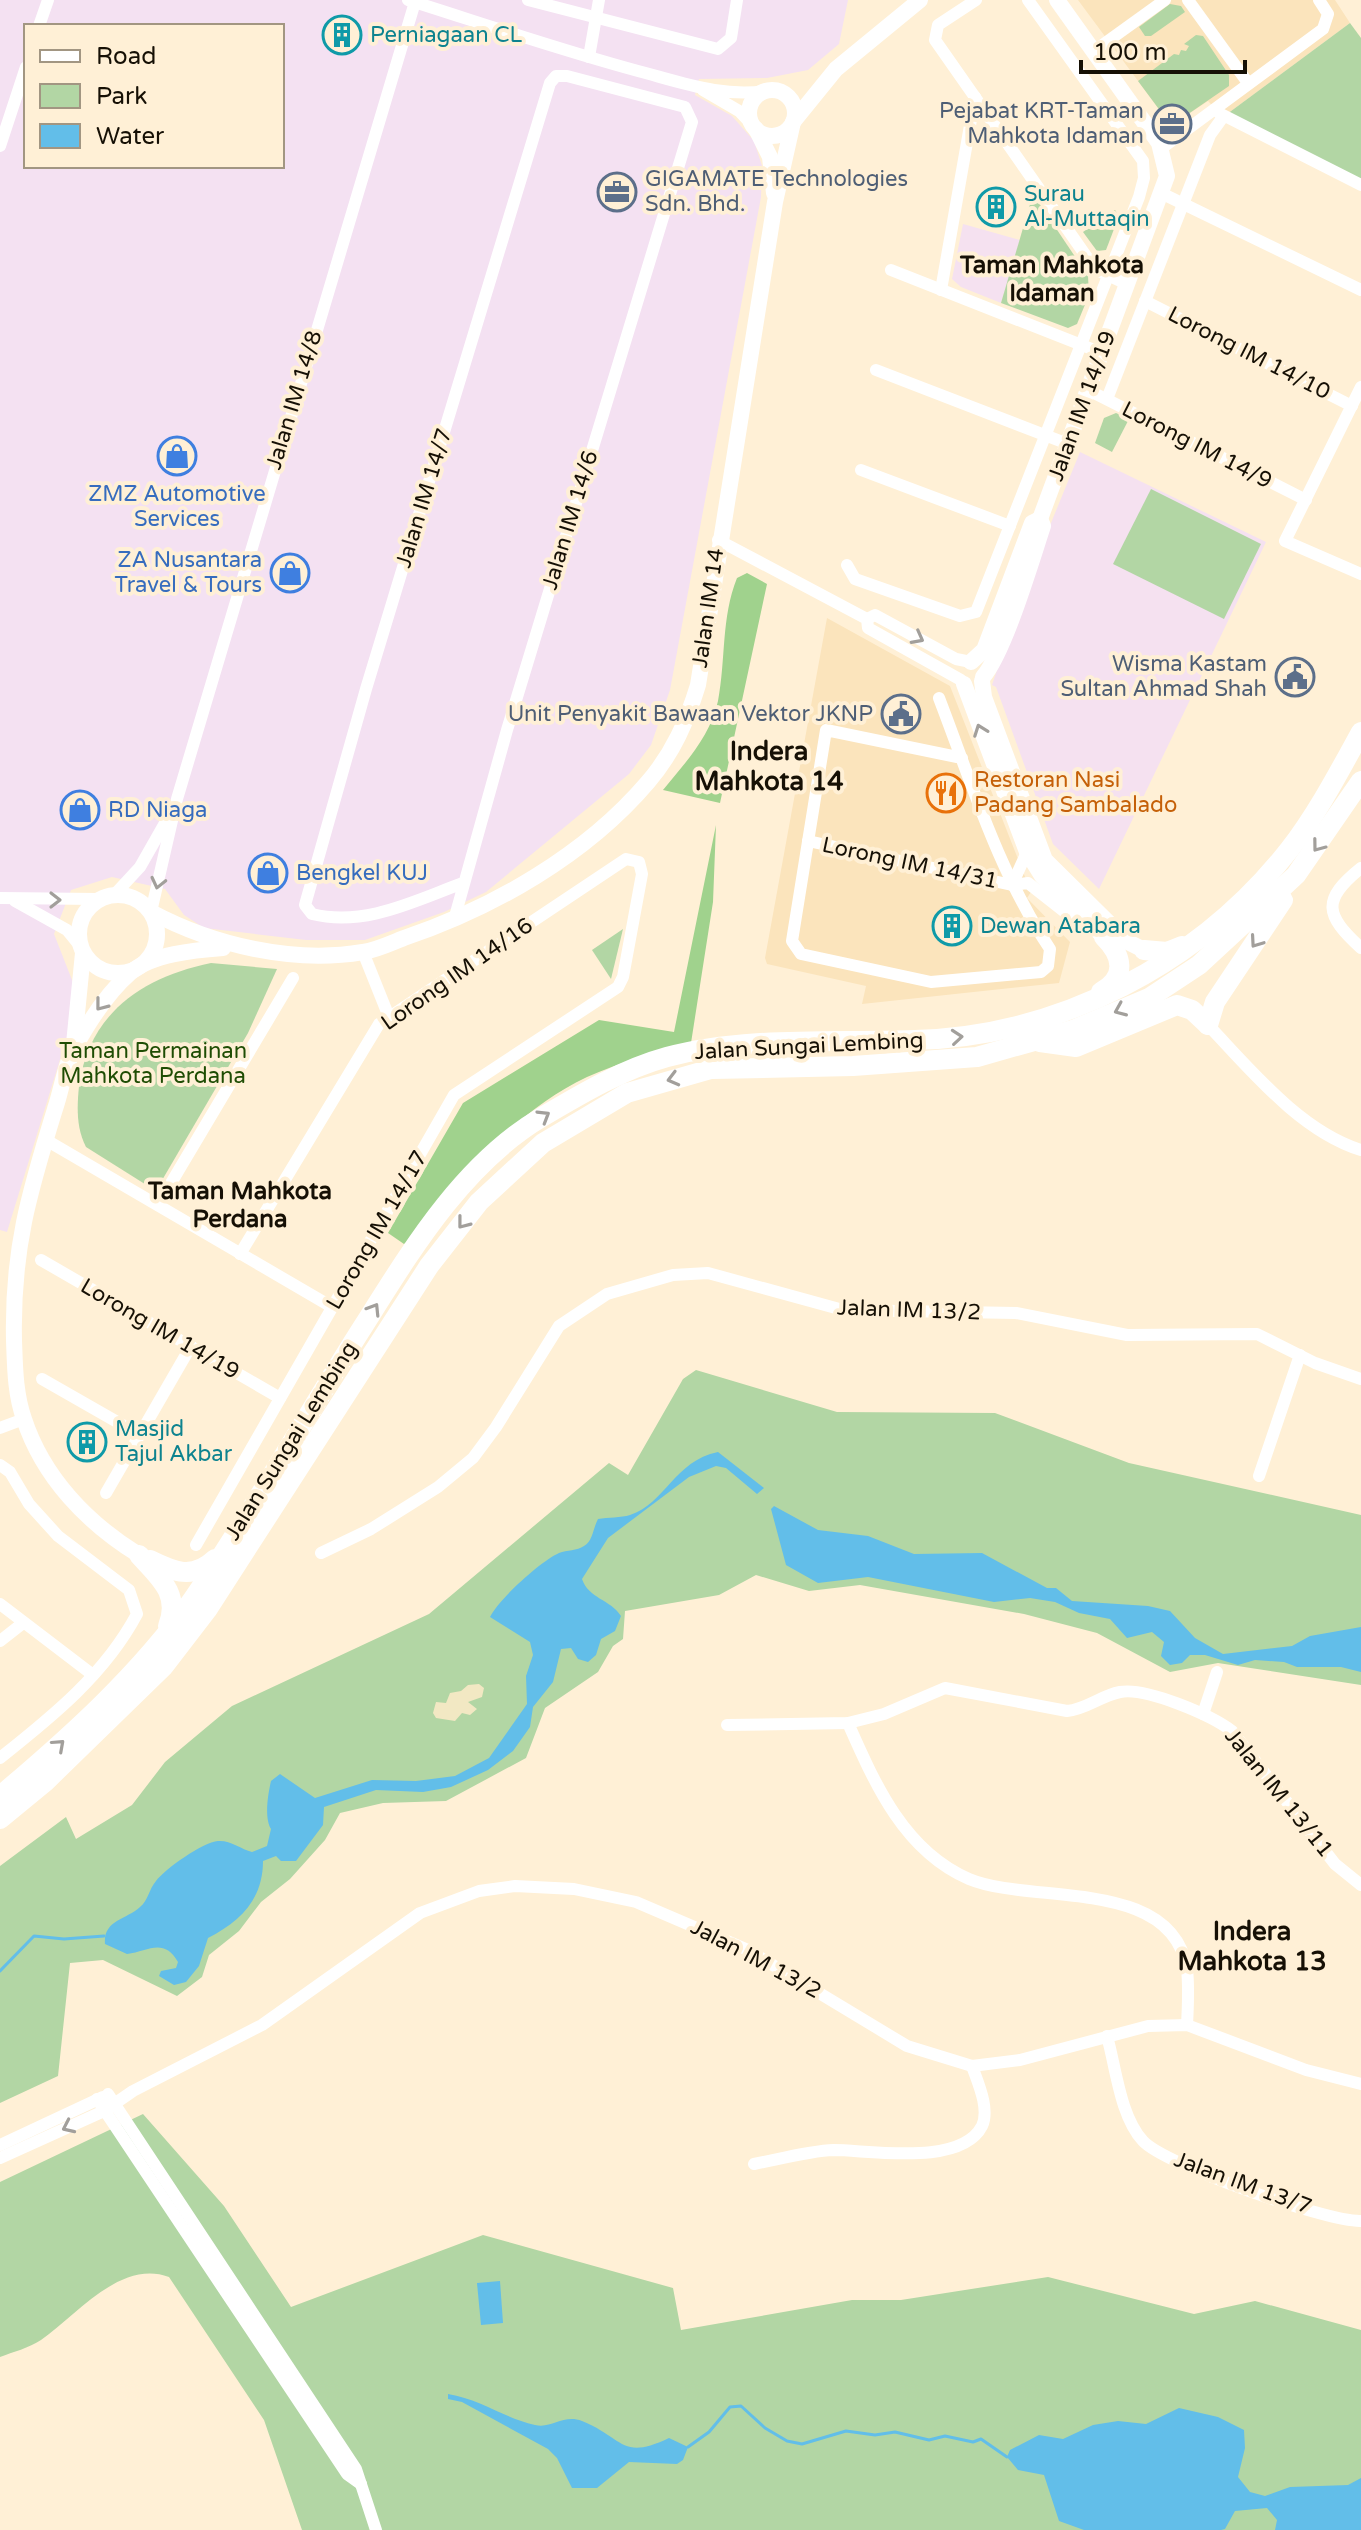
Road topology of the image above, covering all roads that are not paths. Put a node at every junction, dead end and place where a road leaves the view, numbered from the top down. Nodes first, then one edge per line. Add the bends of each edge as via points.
1 (48, 0) edge
2 (528, 0) edge
3 (599, 0) edge
4 (737, 0) edge
5 (920, 0) edge
6 (976, 0) edge
7 (1028, 0) edge
8 (1057, 0) edge
9 (1165, 0) edge
10 (1188, 0) edge
11 (1319, 0) edge
12 (411, 1) edge
13 (595, 20) junction
14 (40, 24) edge
15 (1094, 51) junction
16 (589, 57) junction
17 (836, 69) junction
18 (24, 73) edge
19 (1248, 83) junction
20 (697, 87) junction
21 (770, 90) junction
22 (975, 97) junction
23 (1219, 112) junction
24 (692, 122) joint
25 (793, 122) junction
26 (756, 129) junction
27 (0, 146) edge
28 (1162, 148) junction
29 (1361, 185) edge
30 (1163, 194) junction
31 (775, 202) junction
32 (1184, 204) junction
33 (891, 270) dead end
34 (1106, 275) junction
35 (1127, 284) junction
36 (941, 290) junction
37 (1361, 290) edge
38 (1145, 301) junction
39 (1080, 344) junction
40 (1102, 353) junction
41 (876, 370) dead end
42 (1361, 387) edge
43 (1088, 390) junction
44 (1107, 399) junction
45 (1352, 406) junction
46 (1045, 435) junction
47 (1068, 444) junction
48 (861, 470) dead end
49 (1306, 500) junction
50 (1040, 519) junction
51 (1010, 526) junction
52 (718, 540) junction
53 (847, 565) dead end
54 (1361, 574) edge
55 (867, 619) junction
56 (971, 662) junction
57 (983, 679) junction
58 (962, 682) junction
59 (939, 698) dead end
60 (1361, 732) edge
61 (962, 758) junction
62 (1361, 781) edge
63 (177, 799) junction
64 (808, 841) junction
65 (1027, 852) junction
66 (636, 860) joint
67 (1361, 868) edge
68 (1296, 875) junction
69 (463, 883) junction
70 (1012, 885) junction
71 (115, 894) junction
72 (6, 899) edge
73 (98, 899) junction
74 (151, 912) junction
75 (454, 920) junction
76 (1104, 937) junction
77 (1197, 939) junction
78 (235, 946) junction
79 (1361, 948) edge
80 (82, 950) junction
81 (1144, 950) joint
82 (363, 952) junction
83 (133, 970) junction
84 (293, 978) dead end
85 (1055, 1016) junction
86 (389, 1017) junction
87 (1208, 1025) junction
88 (1039, 1041) junction
89 (75, 1045) junction
90 (46, 1140) junction
91 (1361, 1150) edge
92 (158, 1205) junction
93 (240, 1254) junction
94 (41, 1260) dead end
95 (332, 1307) junction
96 (191, 1346) junction
97 (1300, 1355) junction
98 (42, 1379) dead end
99 (1361, 1379) edge
100 (280, 1398) junction
101 (24, 1419) junction
102 (0, 1428) edge
103 (140, 1435) junction
104 (5, 1469) edge
105 (1259, 1476) dead end
106 (106, 1493) dead end
107 (196, 1545) dead end
108 (321, 1553) dead end
109 (139, 1555) junction
110 (220, 1555) junction
111 (0, 1604) edge
112 (23, 1623) junction
113 (164, 1635) junction
114 (0, 1641) edge
115 (1217, 1672) dead end
116 (93, 1675) junction
117 (1203, 1714) junction
118 (848, 1723) junction
119 (727, 1725) dead end
120 (0, 1758) edge
121 (0, 1796) edge
122 (0, 1819) edge
123 (1361, 1885) edge
124 (1187, 2025) junction
125 (1107, 2036) junction
126 (972, 2066) junction
127 (1361, 2084) edge
128 (106, 2102) junction
129 (0, 2145) edge
130 (0, 2158) edge
131 (754, 2164) dead end
132 (1361, 2221) edge
133 (376, 2530) edge

1 - 14 street
2 - 13 street
3 - 13 street
4 - 13 street via 731,38 718,49
5 - 17 street
6 - 22 street via 934,29 939,48
7 - 34 street via 1143,161 1139,197
8 - 15 street
9 - 15 street
10 - 19 street
11 - 19 street via 1328,14 1323,29
12 - 16 street
12 - 63 street, Jalan IM 14/8
13 - 16 street
15 - 28 street
16 - 20 street
17 - 21 street via 801,90
17 - 25 street
18 - 27 street
19 - 23 street
20 - 21 street via 744,93
20 - 26 street via 734,107
21 - 25 street via 791,99
21 - 26 street via 752,102 749,116
22 - 34 street via 1086,257
22 - 36 street
23 - 28 street
23 - 29 street
23 - 32 street
24 - 69 street, Jalan IM 14/6
24 - 69 street, Jalan IM 14/7 via 685,107 625,90 567,76 556,76 550,83 305,905 319,916 365,917
25 - 26 street via 776,135
25 - 31 street
26 - 31 street via 772,164
28 - 30 street, Jalan IM 14/19 via 1167,171
30 - 32 street
30 - 35 street, Jalan IM 14/19
31 - 52 street, Jalan IM 14
32 - 37 street
32 - 38 street
33 - 36 street
34 - 35 street
34 - 39 street
35 - 40 street, Jalan IM 14/19
36 - 39 street
38 - 44 street
38 - 45 street, Lorong IM 14/10
39 - 40 street
39 - 46 street
40 - 43 street, Jalan IM 14/19
41 - 46 street
42 - 45 street
43 - 44 street, Lorong IM 14/9
43 - 47 street, Jalan IM 14/19
44 - 49 street, Lorong IM 14/9
45 - 49 street
46 - 47 street
46 - 51 street
47 - 50 street, Jalan IM 14/19
48 - 51 street
49 - 54 street via 1285,541
50 - 56 street via 1032,523 984,650
50 - 57 street via 1043,526 1034,552
51 - 53 street via 973,615 960,616 855,579
52 - 55 street
52 - 75 street, Jalan IM 14 via 698,685 672,748 648,782 593,833 505,894
55 -> 56 street via 875,615
55 - 58 street via 868,628
56 - 57 street via 979,665
56 - 58 street via 961,669
57 - 58 street via 975,686
57 - 81 street via 984,697 1045,860 1128,942
65 -> 58 street
59 - 61 street
60 - 77 main road, Jalan Sungai Lembing via 1288,852
61 - 64 street via 826,730
61 - 70 street
62 -> 68 main road, Jalan Sungai Lembing
63 - 71 street, Jalan IM 14/8 via 140,867
63 -> 74 street, Jalan IM 14/8
64 - 70 street, Lorong IM 14/31
64 - 70 street via 792,941 801,954 931,982 1041,972 1052,958 1050,949
65 - 70 street
65 - 76 street via 1042,876
66 - 86 street, Lorong IM 14/16 via 621,863
66 - 95 street, Lorong IM 14/17 via 642,874 623,977 612,993 454,1095
67 - 79 street via 1334,894 1331,914
68 -> 87 main road via 1215,1002
68 -> 88 main road, Jalan Sungai Lembing via 1199,965 1149,998
69 - 75 street, Jalan IM 14/6
70 - 76 street, Lorong IM 14/31 via 1038,887 1092,933
71 - 73 street
71 - 74 street via 134,897
72 -> 73 street
72 - 80 street via 67,930
73 - 80 street via 81,919
74 - 78 street
74 - 83 street via 157,941 148,959
75 - 82 street, Jalan IM 14
76 - 85 main road via 1120,956 1116,981
77 - 81 main road via 1167,952
77 - 85 main road, Jalan Sungai Lembing via 1148,976
78 - 82 street, Jalan IM 14
78 - 83 street via 180,954
80 - 83 street via 101,969
80 - 89 street
82 - 86 street
83 -> 89 street
84 - 92 street
110 -> 85 main road, Jalan Sungai Lembing via 412,1249 465,1181 536,1120 598,1085 665,1057 722,1047 977,1035
86 - 93 street, Lorong IM 14/16 via 379,1024
87 - 88 main road via 1177,1005 1076,1047
87 - 91 street via 1299,1113 1328,1136
88 -> 122 main road, Jalan Sungai Lembing via 977,1057 711,1069 627,1093 543,1143 479,1202 429,1266 207,1610 164,1666
89 - 90 street
90 - 92 street
90 - 101 street via 24,1211 15,1278 15,1380
92 - 93 street
93 - 95 street
94 - 96 street, Lorong IM 14/19
95 - 100 street, Lorong IM 14/17
96 - 100 street, Lorong IM 14/19
96 - 103 street
97 - 99 street, Jalan IM 13/2
97 - 105 street
97 - 108 street, Jalan IM 13/2 via 1257,1334 1127,1335 1016,1313 843,1310 708,1273 673,1275 607,1294 559,1326 473,1458 371,1529
98 - 103 street
100 - 107 street, Lorong IM 14/17
101 - 102 street
101 - 109 street via 40,1456 70,1498
103 - 106 street
104 - 116 street via 58,1536 133,1597 137,1614 122,1642
109 - 110 main road via 183,1574 201,1570
109 - 113 main road via 172,1595 173,1611
110 - 113 main road, Jalan Sungai Lembing
111 - 112 street
112 - 114 street
112 - 116 street
121 -> 113 main road, Jalan Sungai Lembing via 110,1698
115 - 117 street
116 - 120 street via 60,1711
117 - 118 street, Jalan IM 13/11 via 1128,1691 1067,1711 952,1688
117 - 123 street, Jalan IM 13/11 via 1232,1731 1335,1864
118 - 119 street, Jalan IM 13/11
118 - 124 street via 883,1796 927,1852 989,1885 1118,1903 1161,1926 1187,1969
124 - 125 street, Jalan IM 13/2 via 1148,2026
124 - 127 street, Jalan IM 13/2 via 1306,2070
125 - 126 street, Jalan IM 13/2 via 1020,2060
125 - 132 street, Jalan IM 13/7 via 1134,2127 1153,2150 1256,2193
126 - 128 street, Jalan IM 13/2 via 907,2046 793,1974 704,1929 609,1895 515,1886 479,1891 420,1913 262,2025
126 - 131 street via 985,2112 972,2137 911,2156 832,2150
128 - 129 street, Jalan IM 13/2
128 -> 130 street, Jalan IM 13/2
128 - 133 street via 347,2474 361,2484

